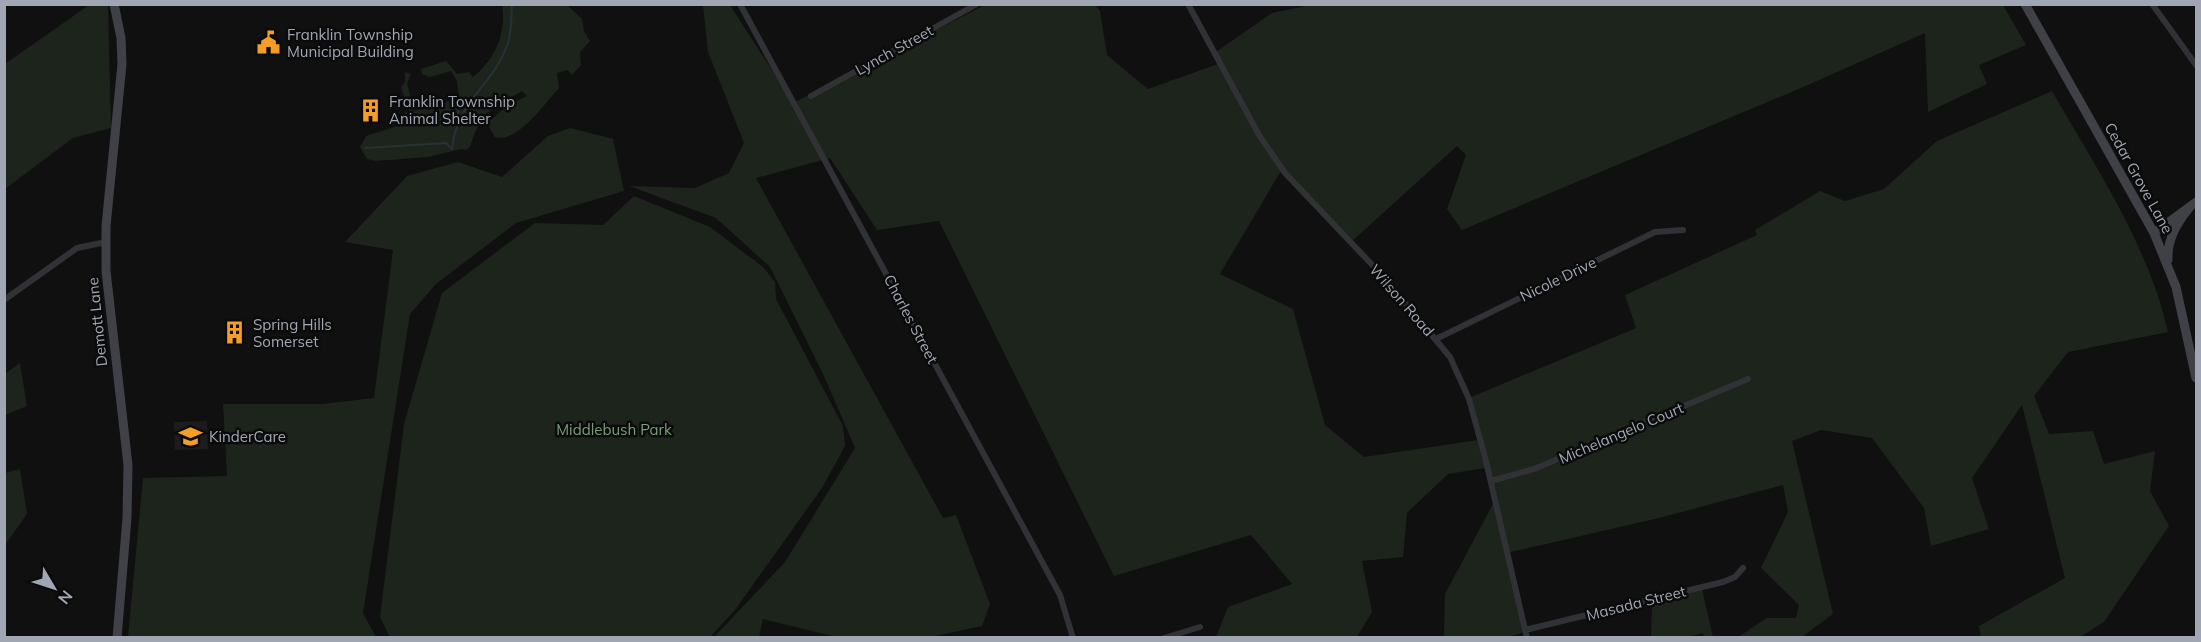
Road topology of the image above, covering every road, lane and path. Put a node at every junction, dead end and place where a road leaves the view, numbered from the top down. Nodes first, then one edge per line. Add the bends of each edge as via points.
1 (114, 4) edge
2 (740, 4) edge
3 (977, 4) edge
4 (1188, 4) edge
5 (2025, 4) edge
6 (2152, 4) edge
7 (2196, 65) edge
8 (811, 96) dead end
9 (2193, 204) edge
10 (1683, 230) dead end
11 (2154, 233) junction
12 (106, 242) junction
13 (2168, 269) junction
14 (4, 300) edge
15 (1436, 339) junction
16 (2196, 378) edge
17 (1748, 379) dead end
18 (1491, 481) junction
19 (1743, 568) dead end
20 (1200, 627) dead end
21 (1525, 630) junction
22 (117, 638) edge
23 (1073, 638) edge
24 (1164, 638) edge
25 (1527, 638) edge

1 - 12 street, Demott Lane via 122,64
2 - 23 street, Charles Street via 1060,595
3 - 8 street, Lynch Street
4 - 15 street, Wilson Road via 1259,135 1285,172
5 - 11 street, Cedar Grove Lane
6 - 7 street
9 - 11 street
9 - 13 street via 2171,238
10 - 15 street, Nicole Drive via 1655,232
11 - 13 street, Cedar Grove Lane
12 - 14 street via 77,248
12 - 22 street, Demott Lane via 128,465
13 - 16 street, Cedar Grove Lane via 2176,287
15 - 18 street, Wilson Road via 1450,357 1469,399
17 - 18 street, Michelangelo Court via 1534,469
18 - 21 street, Wilson Road
19 - 21 street, Masada Street via 1723,582
20 - 24 street
21 - 25 street, Wilson Road

